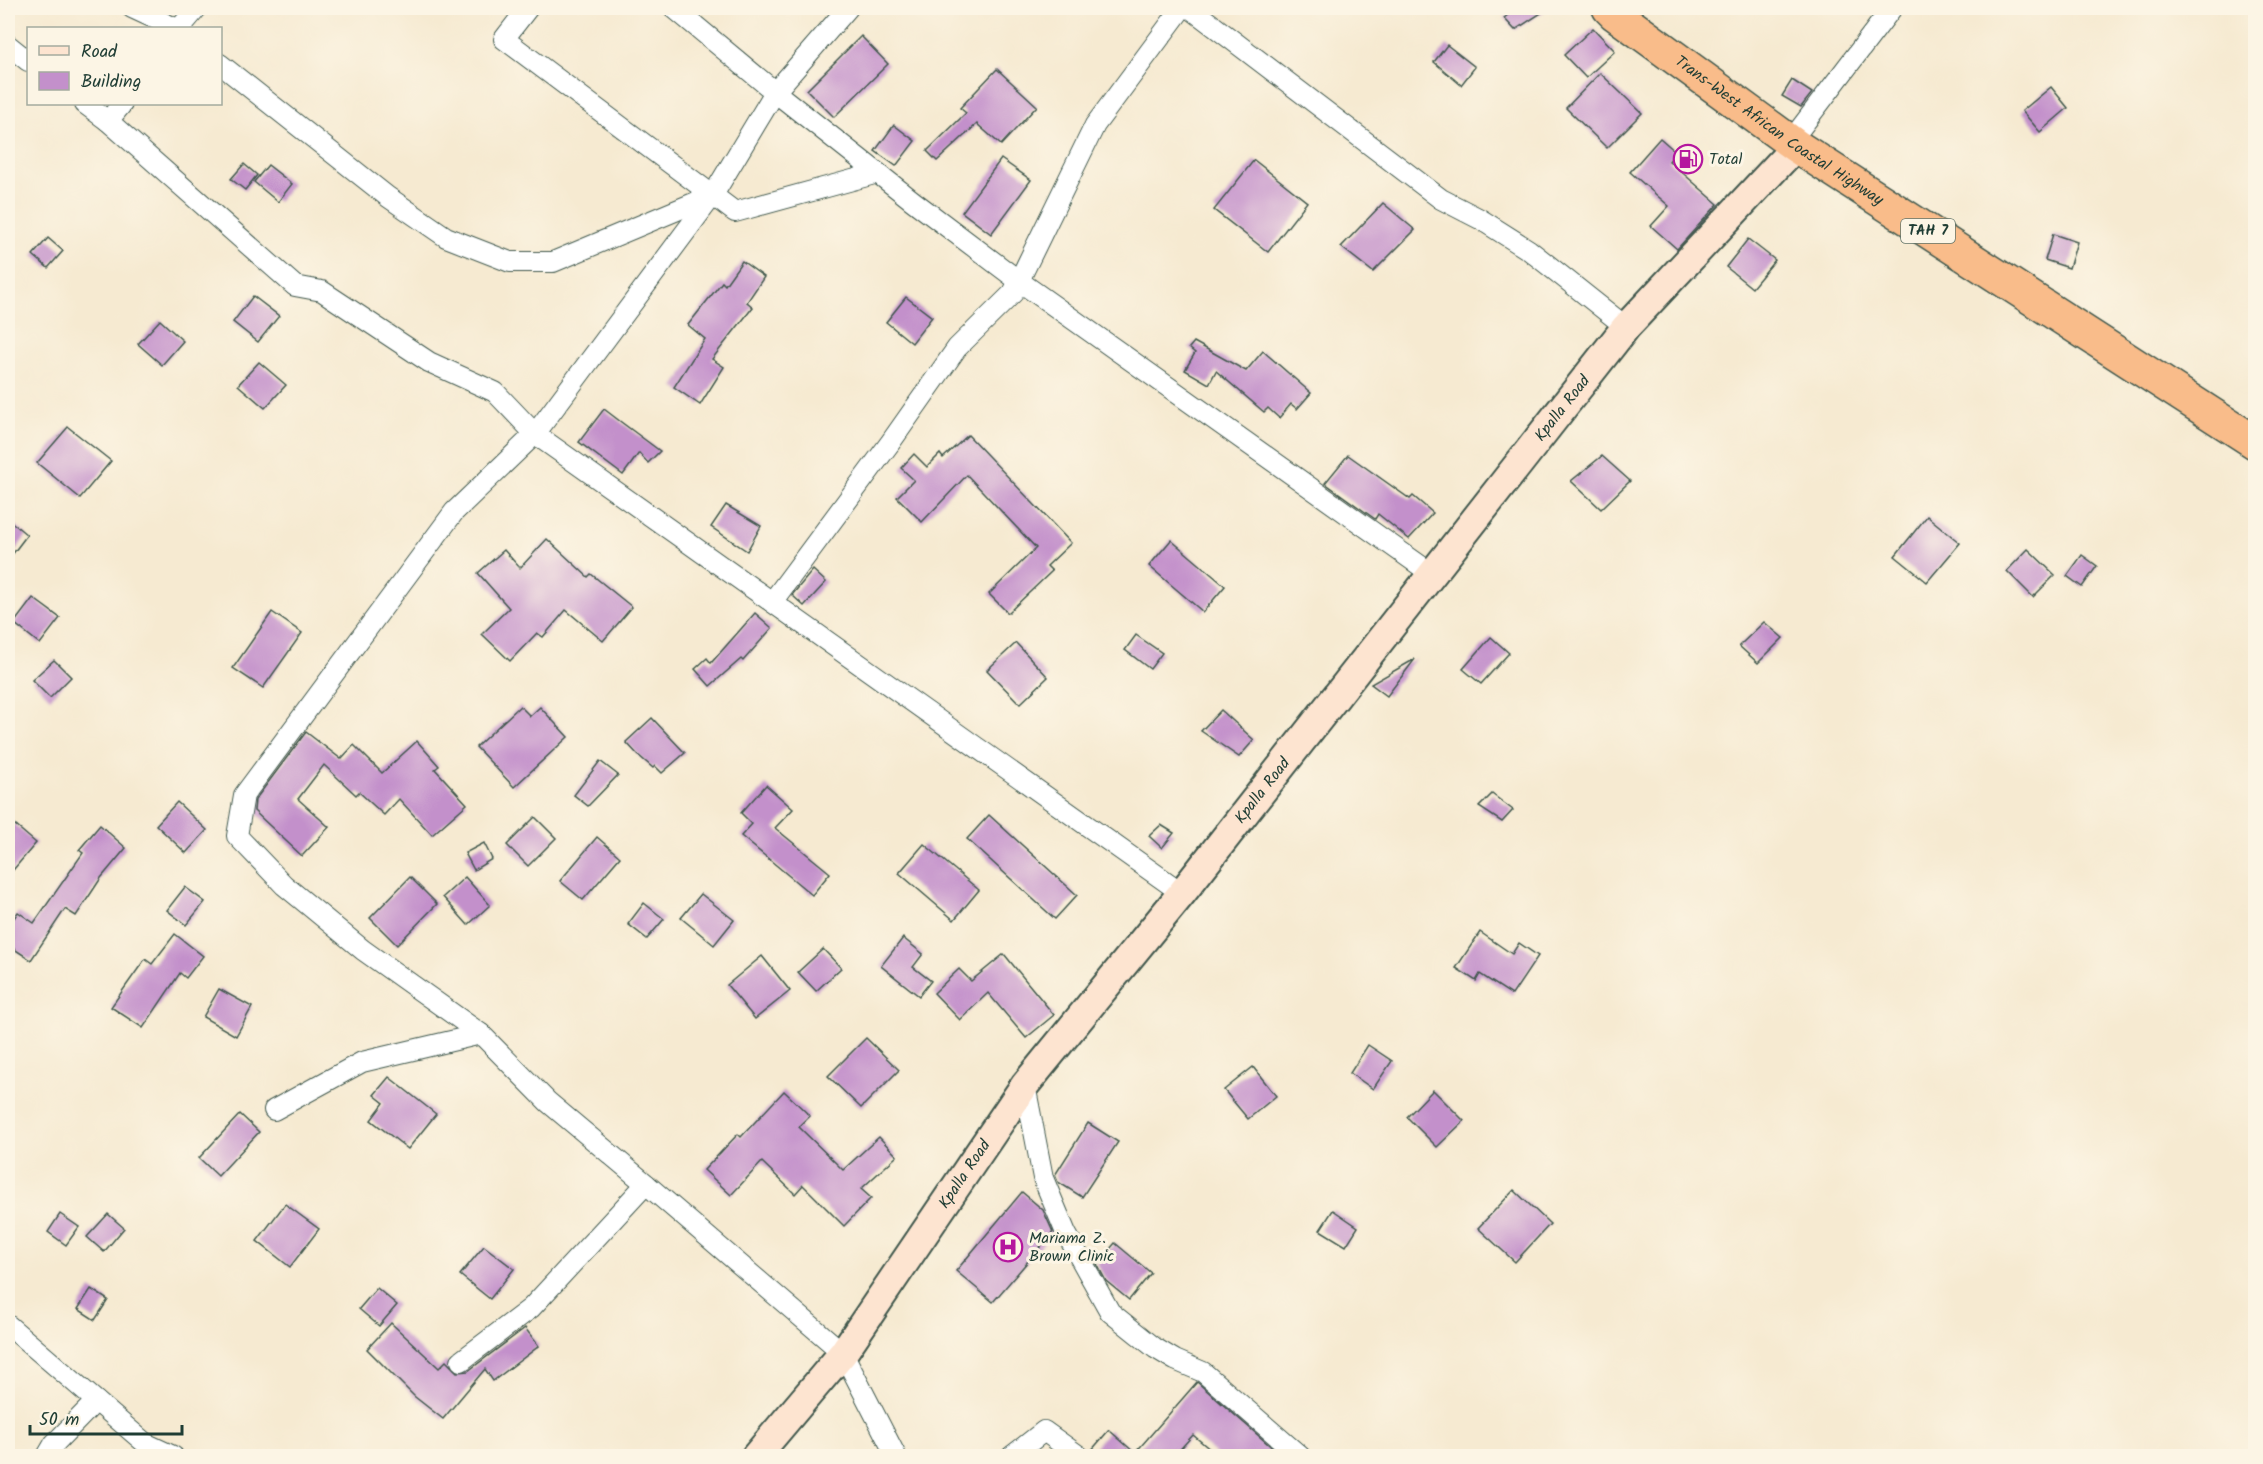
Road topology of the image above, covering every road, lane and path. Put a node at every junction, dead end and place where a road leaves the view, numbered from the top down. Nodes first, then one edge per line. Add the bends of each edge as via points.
1 (132, 8) edge
2 (197, 8) edge
3 (528, 8) edge
4 (674, 8) edge
5 (848, 8) edge
6 (1182, 8) edge
7 (1190, 8) edge
8 (1609, 8) edge
9 (1892, 8) edge
10 (172, 27) edge
11 (181, 27) edge
12 (8, 45) edge
13 (27, 59) edge
14 (222, 66) edge
15 (775, 92) junction
16 (86, 105) edge
17 (121, 105) edge
18 (108, 121) junction
19 (1793, 144) junction
20 (878, 173) junction
21 (713, 195) junction
22 (1019, 281) junction
23 (1626, 327) junction
24 (535, 434) junction
25 (2256, 443) edge
26 (1432, 574) junction
27 (772, 602) junction
28 (1182, 893) junction
29 (481, 1034) junction
30 (1025, 1085) junction
31 (274, 1110) dead end
32 (646, 1184) junction
33 (8, 1325) edge
34 (843, 1353) junction
35 (461, 1361) dead end
36 (96, 1401) junction
37 (47, 1456) edge
38 (173, 1456) edge
39 (756, 1456) edge
40 (896, 1456) edge
41 (1012, 1456) edge
42 (1079, 1456) edge
43 (1300, 1456) edge

1 - 10 street
2 - 11 street
3 - 21 street via 504,39
4 - 15 street
5 - 15 street
6 - 22 street via 1095,125
7 - 23 street via 1441,199 1529,250
8 - 19 highway, Trans-West African Coastal Highway / TAH 7
9 - 19 street
12 - 13 street
14 - 21 street via 388,197 446,237 510,262 553,262
15 - 20 street
15 - 21 street
16 - 18 street
17 - 18 street
18 - 24 street via 296,286 322,291 429,362 495,392
19 - 23 street, Kpalla Road
19 - 25 highway, Trans-West African Coastal Highway / TAH 7
20 - 21 street via 735,212
20 - 22 street
21 - 24 street
22 - 26 street
22 - 27 street via 1013,293 957,348
23 - 26 street, Kpalla Road
24 - 27 street
24 - 29 street via 454,513 244,795 237,836 284,885 363,950
26 - 28 street, Kpalla Road
27 - 28 street
28 - 30 street, Kpalla Road
29 - 31 street via 362,1062
29 - 32 street via 548,1102
30 - 34 street, Kpalla Road
30 - 43 street via 1043,1178 1066,1233 1110,1312 1155,1348 1203,1372
32 - 34 street
32 - 35 street via 531,1308
33 - 36 street
34 - 39 street, Kpalla Road
34 - 40 street
36 - 37 street
36 - 38 street via 146,1443
41 - 42 street via 1044,1431

